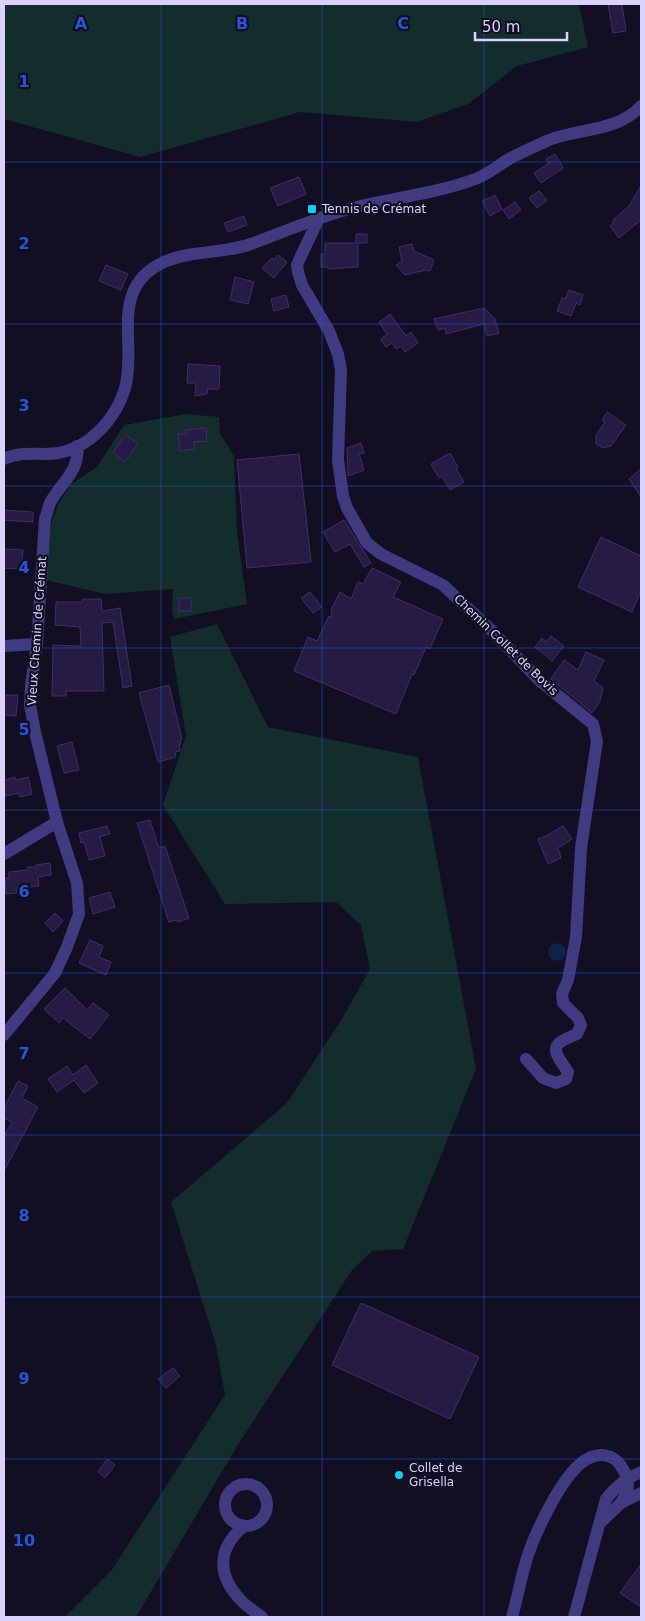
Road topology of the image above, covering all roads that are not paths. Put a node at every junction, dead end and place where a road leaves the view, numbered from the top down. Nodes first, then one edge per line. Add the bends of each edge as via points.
1 (641, 106) edge
2 (319, 218) junction
3 (77, 446) junction
4 (4, 460) edge
5 (37, 644) junction
6 (4, 646) edge
7 (57, 822) junction
8 (4, 854) edge
9 (4, 1035) edge
10 (526, 1059) dead end
11 (641, 1472) edge
12 (627, 1478) junction
13 (641, 1493) edge
14 (621, 1503) junction
15 (228, 1517) junction
16 (600, 1524) junction
17 (244, 1526) junction
18 (230, 1539) junction
19 (262, 1617) edge
20 (512, 1617) edge
21 (574, 1617) edge

1 - 2 street via 613,126 551,140 480,177 437,191
2 - 3 street via 249,245 164,262 151,271 140,282 128,308 128,368 120,401 98,432
2 - 10 street, Chemin Collet de Bovis via 297,265 302,284 329,331 338,354 338,460 343,496 351,516 367,543 380,554 443,585 539,680 593,724 597,741 581,848 576,937 562,994 563,1003 581,1025 577,1034 559,1041 555,1049 556,1056 568,1072 566,1078 556,1083 543,1078
3 - 4 street via 60,453 23,454
3 - 5 street, Vieux Chemin de Crémat via 72,473 50,503 45,519
5 - 6 street
5 - 7 street, Vieux Chemin de Crémat via 30,705
7 - 8 street
7 - 9 street, Vieux Chemin de Crémat via 76,883 79,914 55,972
11 - 12 street
12 - 14 street via 628,1486
12 - 16 street via 606,1499
12 - 20 street via 620,1462 612,1456 592,1456 571,1473 540,1527 528,1557
13 - 14 street
14 - 16 street
15 - 17 street
15 - 17 street via 224,1506 232,1488 244,1483 256,1486 265,1495 267,1508 256,1523
15 - 18 street
16 - 21 street
17 - 18 street
18 - 19 street via 223,1561 229,1584 238,1598

